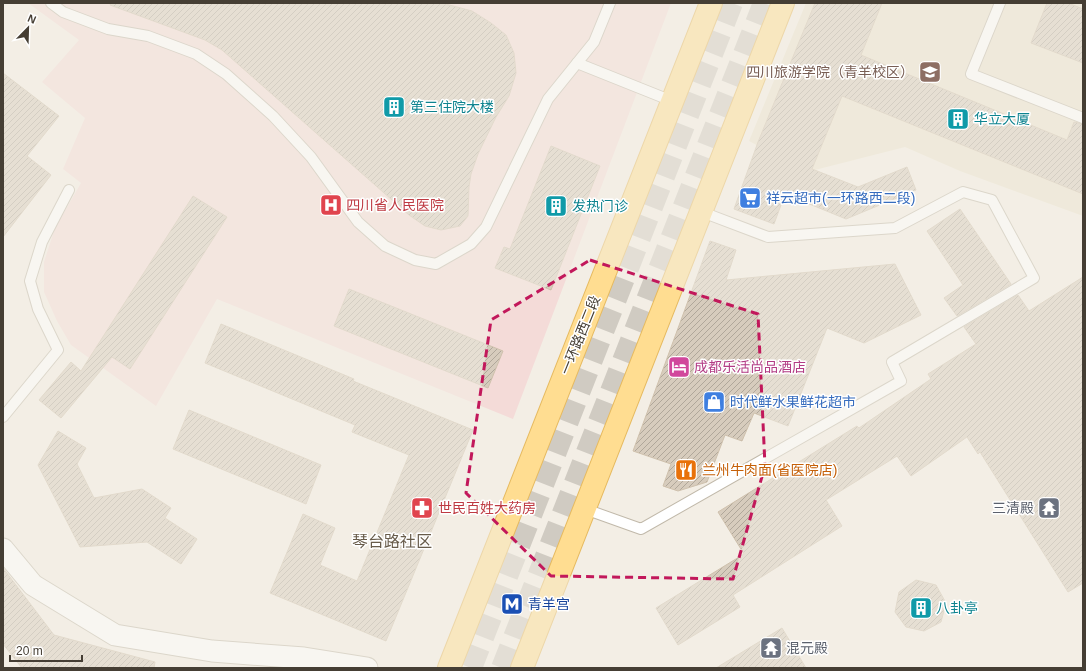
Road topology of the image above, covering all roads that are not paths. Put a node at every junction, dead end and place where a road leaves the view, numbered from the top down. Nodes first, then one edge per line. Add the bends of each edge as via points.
1 (51, 3) edge
2 (610, 3) edge
3 (711, 3) edge
4 (783, 3) edge
5 (1000, 3) edge
6 (577, 63) junction
7 (672, 101) junction
8 (1083, 118) edge
9 (68, 190) dead end
10 (702, 212) junction
11 (3, 417) edge
12 (585, 509) junction
13 (3, 549) edge
14 (367, 668) edge
15 (448, 668) edge
16 (522, 668) edge

1 - 6 lane via 63,12 108,29 148,36 196,54 226,74 273,116 311,157 358,222 385,246 415,260 436,264 471,244 486,228 548,99
2 - 6 lane via 594,42
3 - 7 main road, 一环路西二段
4 - 10 main road
5 - 8 lane via 971,74
6 - 7 lane
7 - 15 main road, 一环路西二段
9 - 11 lane via 42,242 30,281 38,309 58,350
10 - 12 main road
10 - 12 lane via 768,237 895,228 963,192 992,200 1034,278 892,362 901,381 641,529
12 - 16 main road
13 - 14 street via 33,585 115,635 212,651 304,658

